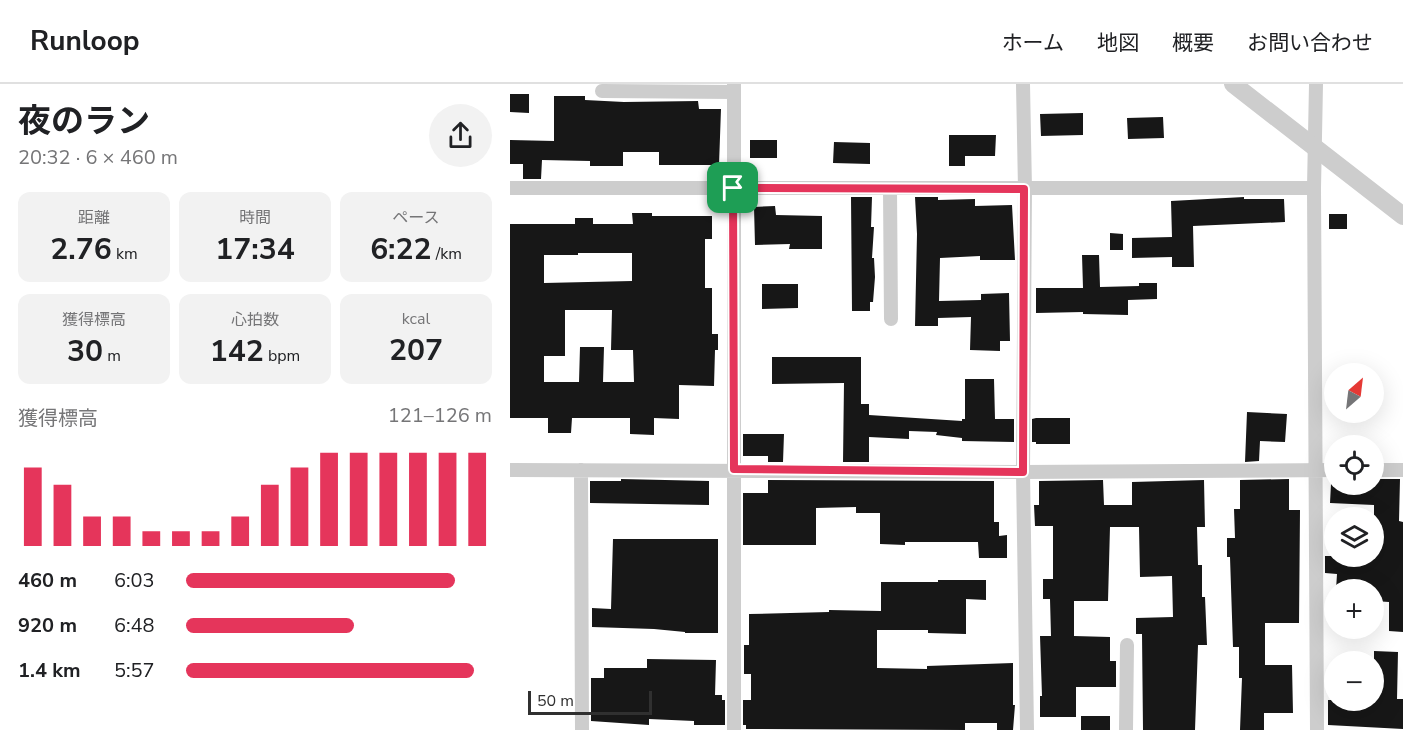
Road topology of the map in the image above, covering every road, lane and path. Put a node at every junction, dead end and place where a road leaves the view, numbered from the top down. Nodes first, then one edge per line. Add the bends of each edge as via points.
1 (1023, 84) edge
2 (1233, 84) edge
3 (1316, 84) edge
4 (734, 88) edge
5 (602, 91) dead end
6 (1316, 149) junction
7 (510, 188) edge
8 (733, 188) junction
9 (1314, 188) junction
10 (890, 189) junction
11 (1024, 189) junction
12 (1403, 216) edge
13 (891, 320) dead end
14 (734, 469) junction
15 (1316, 469) junction
16 (1324, 469) edge
17 (510, 470) edge
18 (581, 470) junction
19 (1384, 470) edge
20 (1403, 470) edge
21 (1023, 472) junction
22 (1127, 645) dead end
23 (582, 730) edge
24 (734, 730) edge
25 (1027, 730) edge
26 (1126, 730) edge
27 (1317, 730) edge

1 - 11 street
2 - 6 street
3 - 6 street
4 - 5 street
4 - 8 street
6 - 9 street
6 - 12 street
7 - 8 street
8 - 10 street
8 - 14 street
9 - 11 street
9 - 15 street
10 - 11 street
10 - 13 street
11 - 21 street
14 - 18 street
14 - 21 street
14 - 24 street
15 - 16 street
15 - 21 street
15 - 27 street
17 - 18 street
18 - 23 street
19 - 20 street
21 - 25 street
22 - 26 street

